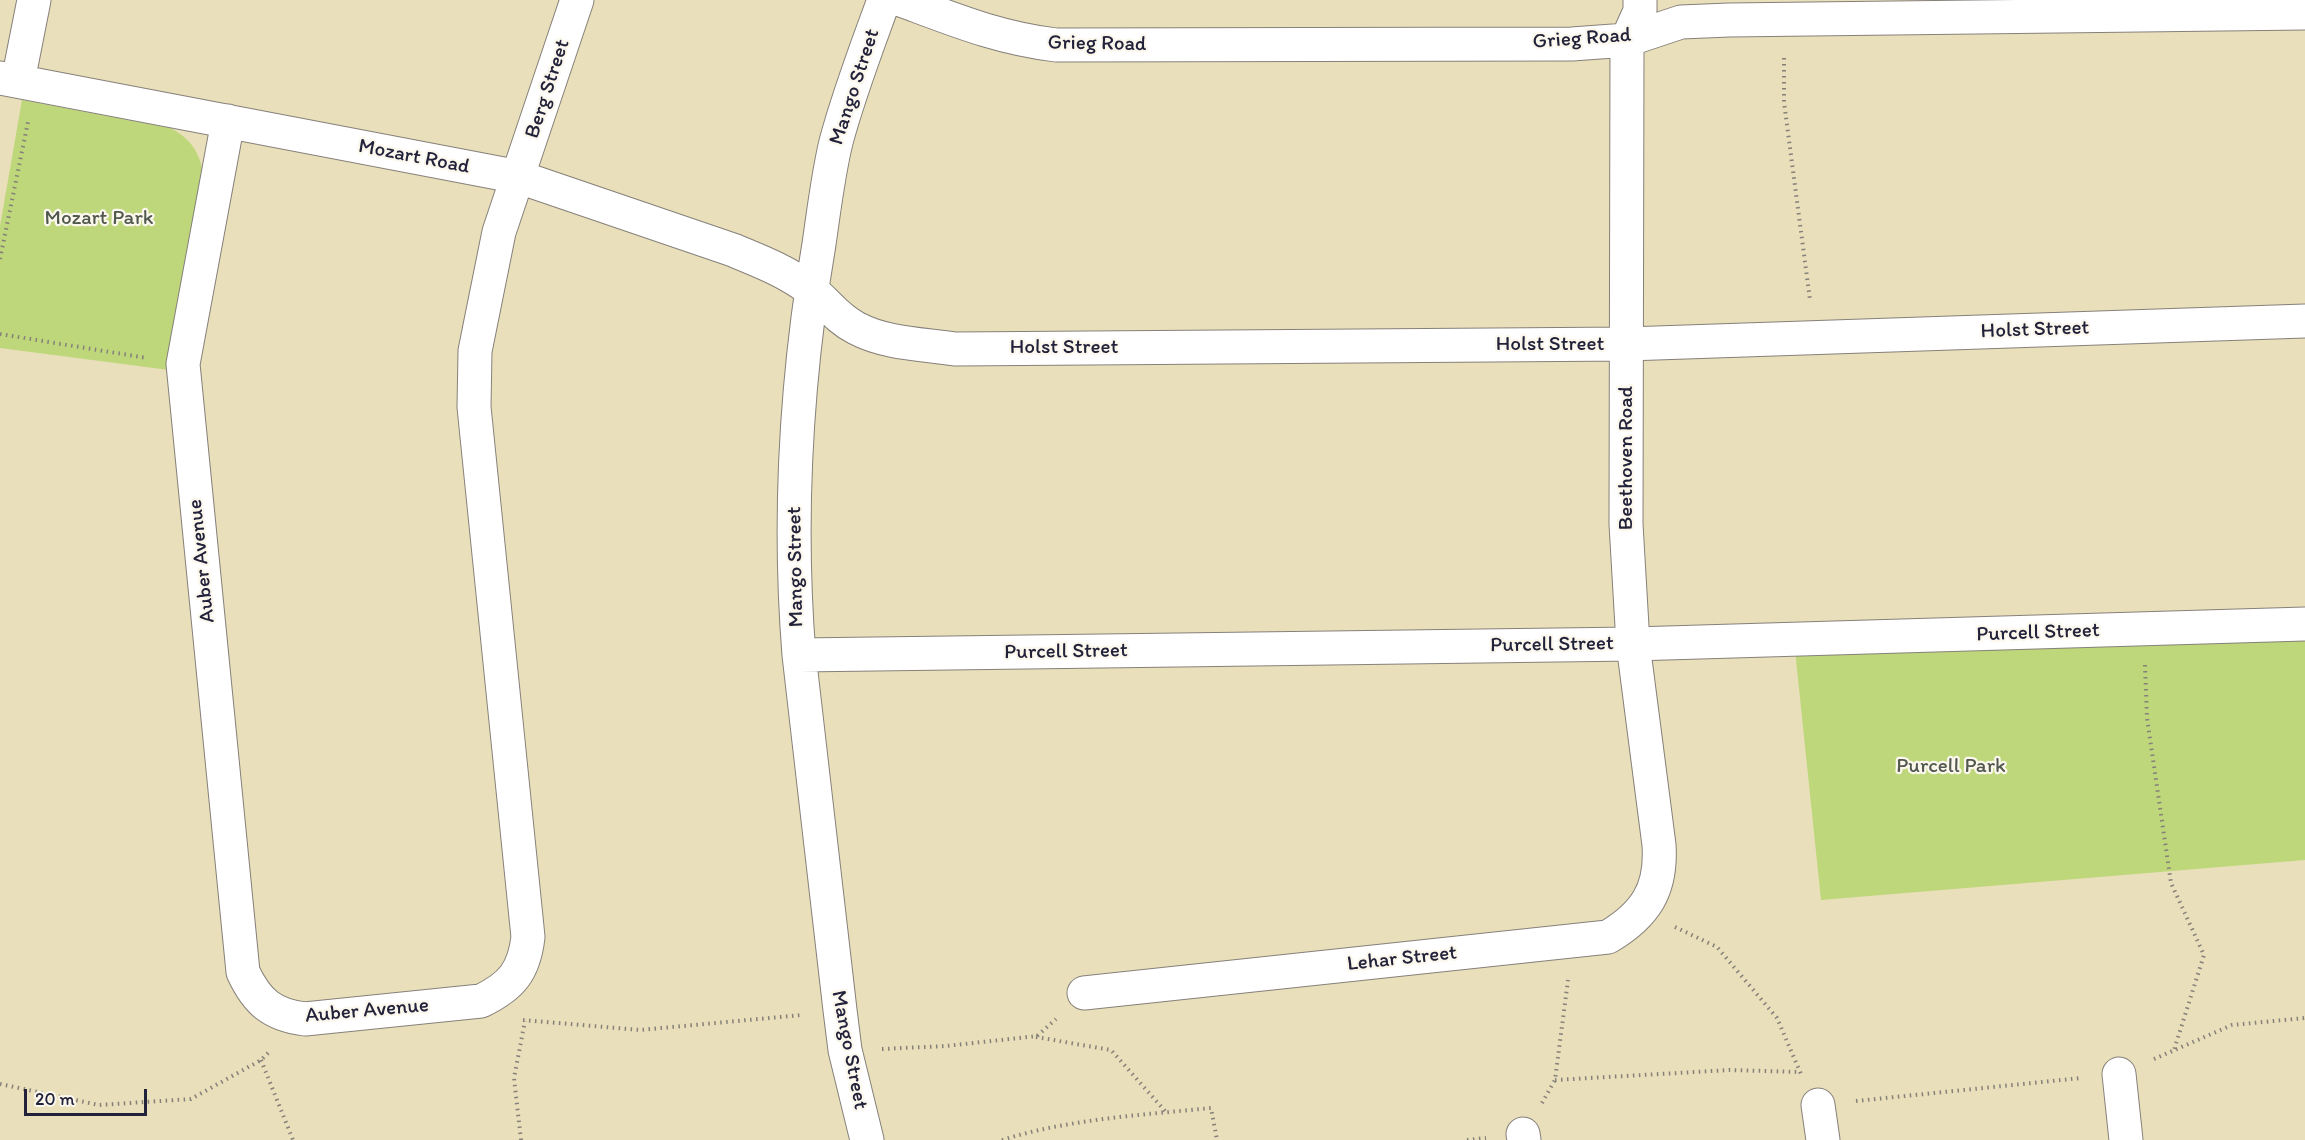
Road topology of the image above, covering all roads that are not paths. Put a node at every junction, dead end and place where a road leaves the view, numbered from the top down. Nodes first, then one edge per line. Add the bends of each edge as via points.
1 (34, 0) edge
2 (577, 0) edge
3 (884, 0) edge
4 (901, 0) edge
5 (1640, 0) edge
6 (1729, 10) edge
7 (2305, 13) edge
8 (1627, 40) junction
9 (18, 81) edge
10 (228, 121) junction
11 (519, 177) junction
12 (811, 290) junction
13 (2305, 321) edge
14 (1628, 345) junction
15 (2305, 624) edge
16 (1633, 644) junction
17 (799, 656) junction
18 (1659, 845) joint
19 (1084, 993) road end
20 (2119, 1074) road end
21 (1818, 1105) road end
22 (867, 1140) edge
23 (1822, 1140) edge
24 (2126, 1140) edge

1 - 9 street
2 - 11 street, Berg Street
3 - 12 street, Mango Street via 836,143
4 - 8 street, Grieg Road via 984,32 1056,45 1561,44
5 - 8 street, Beethoven Road via 1640,11
6 - 7 street, Grieg Road via 1784,18
6 - 8 street, Grieg Road
8 - 14 street, Beethoven Road
9 - 10 street, Mozart Road
10 - 11 street, Mozart Road
10 - 11 street, Auber Avenue via 183,364 243,972 260,1001 289,1017 305,1019 481,1001 512,981 526,953 528,937 474,407 480,322 499,232
11 - 12 street, Mozart Road via 733,250 768,264
12 - 14 street, Holst Street via 835,315 857,329 883,338 955,349
12 - 17 street, Mango Street via 794,460 794,597
13 - 14 street, Holst Street
14 - 16 street, Beethoven Road via 1626,524
15 - 16 street, Purcell Street
16 - 17 street, Purcell Street
16 - 18 street, Beethoven Road
17 - 22 street, Mango Street via 845,1050
18 - 19 street, Lehar Street via 1660,863 1651,896 1626,926 1608,937
20 - 24 street
21 - 23 street

